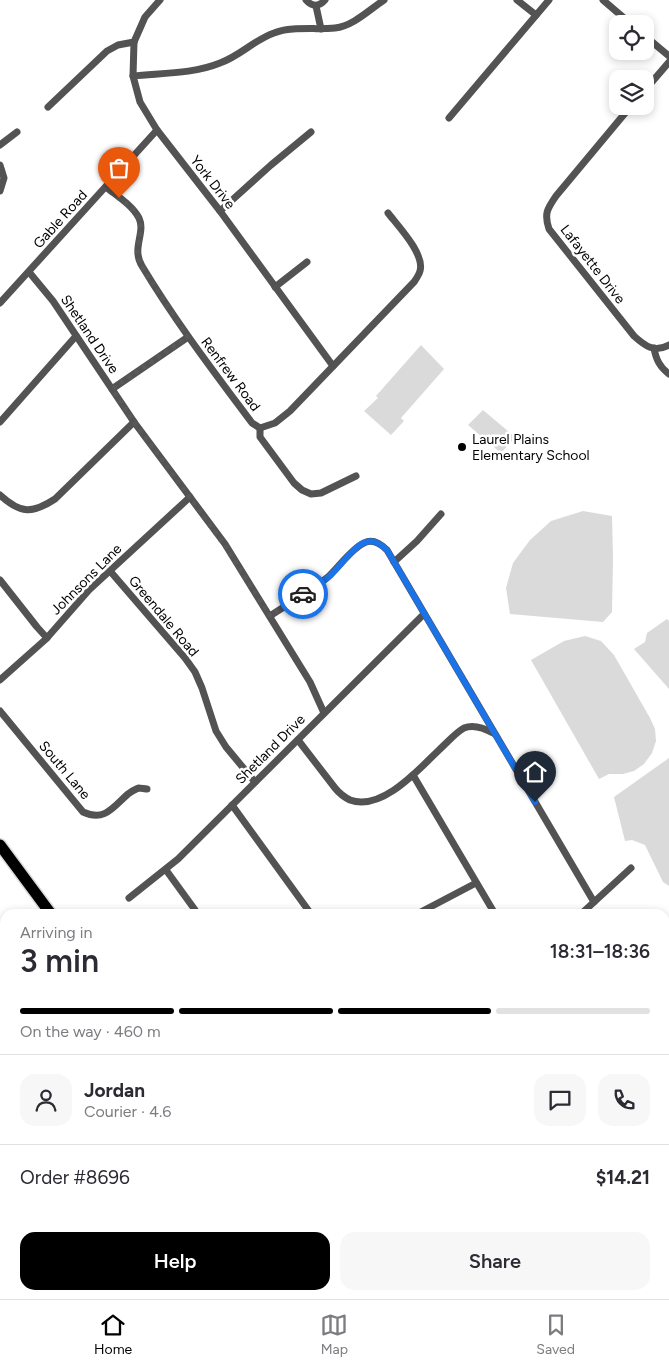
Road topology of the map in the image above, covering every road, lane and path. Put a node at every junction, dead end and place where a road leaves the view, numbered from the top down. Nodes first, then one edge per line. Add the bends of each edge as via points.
1 (160, 0) edge
2 (306, 0) edge
3 (325, 0) edge
4 (384, 0) edge
5 (518, 0) edge
6 (548, 0) edge
7 (602, 0) edge
8 (316, 6) junction
9 (536, 15) junction
10 (620, 15) edge
11 (321, 29) junction
12 (134, 42) junction
13 (654, 44) edge
14 (669, 56) edge
15 (669, 62) edge
16 (133, 76) junction
17 (654, 80) edge
18 (48, 108) dead end
19 (624, 115) edge
20 (449, 118) dead end
21 (157, 130) junction
22 (17, 132) dead end
23 (310, 132) dead end
24 (0, 145) edge
25 (0, 165) edge
26 (106, 187) junction
27 (0, 191) edge
28 (220, 211) junction
29 (388, 212) dead end
30 (307, 262) dead end
31 (29, 272) junction
32 (275, 287) junction
33 (0, 303) edge
34 (76, 336) junction
35 (188, 337) junction
36 (667, 346) edge
37 (654, 348) junction
38 (333, 366) junction
39 (669, 374) edge
40 (112, 389) junction
41 (0, 422) edge
42 (134, 422) junction
43 (260, 428) junction
44 (356, 476) dead end
45 (0, 494) edge
46 (190, 497) junction
47 (441, 514) dead end
48 (394, 562) junction
49 (110, 571) junction
50 (0, 580) edge
51 (424, 614) junction
52 (270, 616) junction
53 (47, 638) junction
54 (0, 680) edge
55 (0, 711) edge
56 (324, 713) junction
57 (496, 735) junction
58 (298, 740) junction
59 (413, 775) junction
60 (255, 782) junction
61 (147, 789) dead end
62 (232, 805) junction
63 (0, 845) edge
64 (631, 868) dead end
65 (166, 870) junction
66 (476, 883) junction
67 (129, 898) dead end
68 (594, 902) junction
69 (47, 909) edge
70 (194, 909) edge
71 (307, 909) edge
72 (427, 909) edge
73 (492, 909) edge
74 (586, 909) edge

1 - 12 street, York Drive via 146,17
2 - 8 street
3 - 8 street
4 - 11 street via 354,22
5 - 9 street
6 - 9 street
7 - 10 street
8 - 11 street
9 - 20 street
11 - 16 street via 276,32 221,63 195,70
12 - 16 street, York Drive
12 - 18 street via 107,51
13 - 14 street
15 - 17 street
16 - 21 street, York Drive via 140,102
19 - 37 street, Lafayette Drive via 556,196 547,209 546,219 549,229 634,336 644,345
21 - 26 street, Gable Road
21 - 28 street, York Drive
22 - 24 street
23 - 28 street
25 - 27 street via 4,178
26 - 31 street, Gable Road
26 - 35 street, Renfrew Road via 133,209 140,220 137,250 140,264
28 - 32 street, York Drive
29 - 38 street, Renfrew Road via 413,246 420,259 420,271 414,282
30 - 32 street
31 - 33 street, Gable Road
31 - 34 street, Shetland Drive
32 - 38 street, York Drive
34 - 40 street, Shetland Drive
34 - 41 street
35 - 40 street
35 - 43 street, Renfrew Road via 252,423
36 - 37 street
37 - 39 street via 660,367
38 - 43 street, Renfrew Road via 290,411 275,423
40 - 42 street, Shetland Drive
42 - 45 street via 42,508 28,510 16,507
42 - 46 street, Shetland Drive
43 - 44 street via 260,437 294,484 302,490 320,493
46 - 49 street, Johnsons Lane
46 - 52 street, Shetland Drive
47 - 48 street
48 - 51 street
48 - 52 street via 380,543 365,542 326,579
49 - 53 street, Johnsons Lane
49 - 60 street, Greendale Road via 185,658 202,688 216,731
50 - 53 street
51 - 56 street
51 - 57 street
52 - 56 street, Shetland Drive via 310,682
53 - 54 street, Johnsons Lane
55 - 61 street, South Lane via 83,812 100,816 132,791
56 - 58 street, Shetland Drive
57 - 59 street via 486,728 465,728
57 - 68 street
58 - 59 street via 335,788 351,800 375,800
58 - 60 street, Shetland Drive
59 - 66 street
60 - 62 street, Shetland Drive
62 - 65 street, Shetland Drive
62 - 71 street
63 - 69 main road
64 - 68 street
65 - 67 street, Shetland Drive
65 - 70 street
66 - 72 street
66 - 73 street
68 - 74 street

